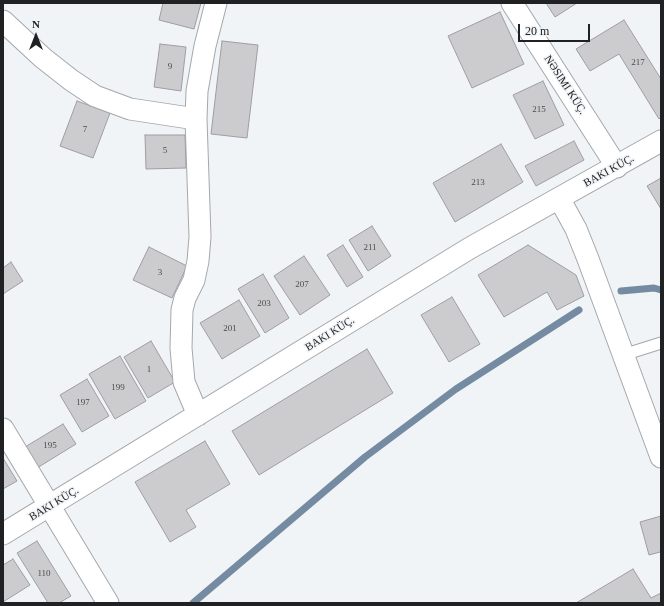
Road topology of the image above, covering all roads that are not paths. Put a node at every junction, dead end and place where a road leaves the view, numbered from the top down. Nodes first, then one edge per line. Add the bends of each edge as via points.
1 (216, 3) edge
2 (512, 3) edge
3 (3, 21) edge
4 (196, 119) junction
5 (661, 141) edge
6 (618, 167) junction
7 (559, 198) junction
8 (661, 343) edge
9 (623, 355) junction
10 (198, 415) junction
11 (3, 430) edge
12 (661, 457) edge
13 (51, 506) junction
14 (3, 534) edge
15 (108, 603) edge

1 - 4 street via 204,46 197,91
2 - 6 street, NƏSIMI KÜÇ.
3 - 4 street via 43,58 95,96 130,109
4 - 10 street via 200,237 194,280 182,310 181,348 184,382
5 - 6 street
6 - 7 street
7 - 9 street via 576,230
7 - 10 street via 470,248
8 - 9 lane
9 - 12 street
10 - 13 street
11 - 13 street
13 - 14 street
13 - 15 street

